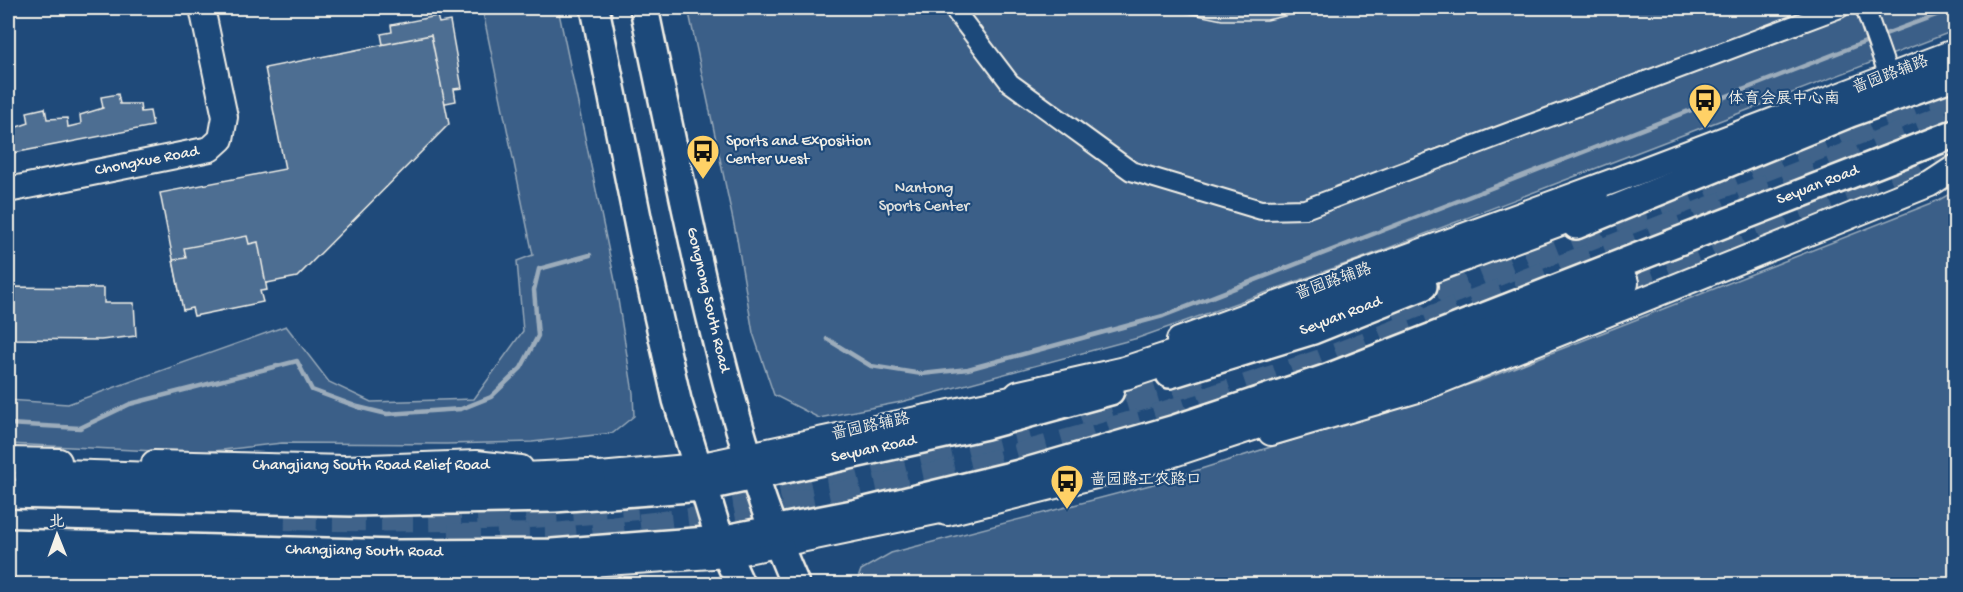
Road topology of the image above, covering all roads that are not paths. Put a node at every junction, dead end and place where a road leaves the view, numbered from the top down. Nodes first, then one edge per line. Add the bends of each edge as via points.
1 (202, 8) edge
2 (595, 8) edge
3 (644, 8) edge
4 (953, 8) edge
5 (1840, 8) edge
6 (1865, 8) edge
7 (1956, 51) edge
8 (1956, 75) edge
9 (1892, 87) junction
10 (1956, 133) edge
11 (1956, 167) edge
12 (8, 190) edge
13 (1595, 206) dead end
14 (1622, 283) tunnel mouth
15 (1020, 396) junction
16 (749, 465) junction
17 (15, 476) edge
18 (589, 476) joint
19 (701, 476) junction
20 (947, 509) junction
21 (776, 538) junction
22 (724, 548) junction
23 (16, 554) edge
24 (589, 564) junction
25 (491, 585) edge
26 (740, 585) edge
27 (795, 585) edge

1 - 12 street, Chongxue Road via 225,117 221,140 210,149
2 - 19 main road via 677,400
3 - 16 main road, Gongnong South Road via 681,187
4 - 5 street via 1010,83 1131,171 1261,210 1305,209
6 - 9 street
7 - 9 street, 啬园路辅路
8 - 9 main road, Seyuan Road
9 - 15 street, 啬园路辅路 via 1626,176
9 - 16 main road, Seyuan Road via 1312,330 986,425 854,456
10 - 21 main road, Seyuan Road via 1282,393 1019,474 853,514
11 - 20 street via 1930,184 1421,388 1106,483
13 - 15 highway via 1293,318 1125,373
14 - 20 highway via 1295,411 1143,460
15 - 16 street, 啬园路辅路
16 - 19 main road, Seyuan Road
16 - 21 main road, Gongnong South Road
17 - 18 highway via 368,486
17 - 19 main road via 352,502 554,498
18 - 19 street
19 - 22 main road
20 - 21 street
21 - 22 main road, Seyuan Road
21 - 27 main road, Gongnong South Road
22 - 23 main road, Changjiang South Road via 552,553
22 - 24 street
22 - 26 main road
23 - 24 highway via 352,576
24 - 25 street

